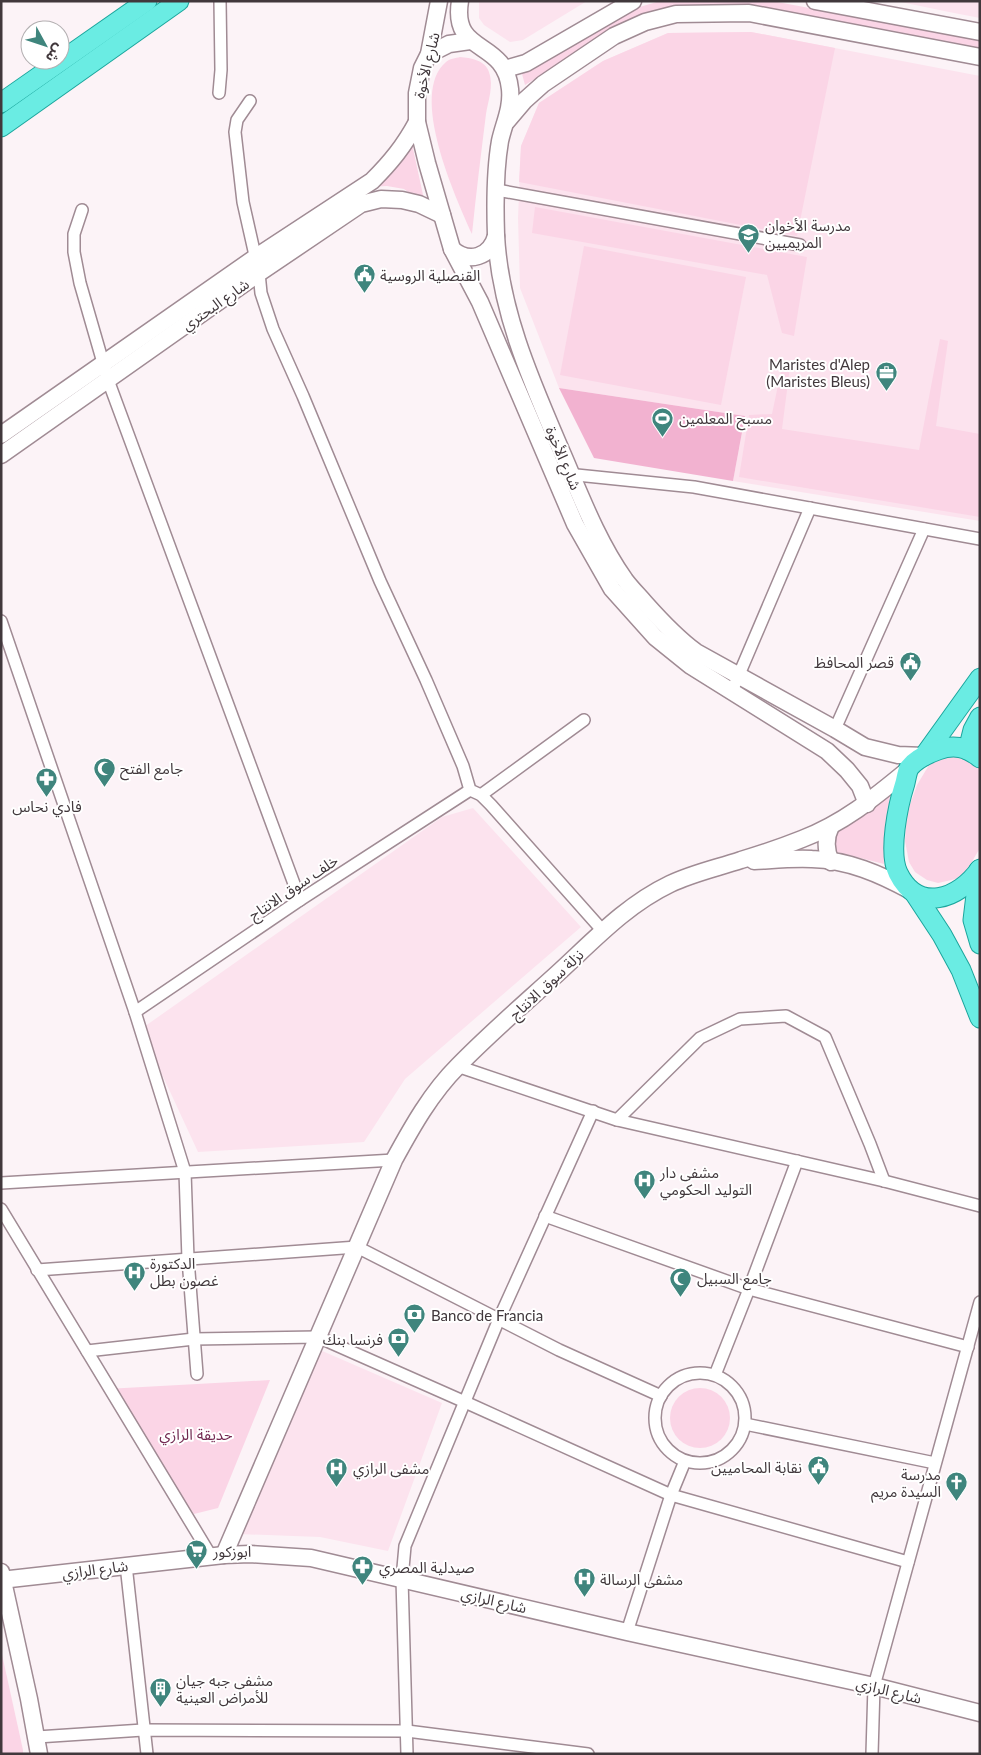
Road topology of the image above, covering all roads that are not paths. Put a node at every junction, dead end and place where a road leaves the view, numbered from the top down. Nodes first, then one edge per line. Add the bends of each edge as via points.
1 (147, 1) edge
2 (179, 1) edge
3 (220, 1) edge
4 (439, 1) edge
5 (460, 1) edge
6 (633, 1) edge
7 (814, 1) edge
8 (980, 32) edge
9 (470, 40) junction
10 (429, 54) junction
11 (980, 57) edge
12 (506, 69) junction
13 (218, 93) dead end
14 (250, 101) dead end
15 (1, 102) edge
16 (417, 122) junction
17 (506, 123) junction
18 (1, 127) edge
19 (497, 190) junction
20 (82, 210) dead end
21 (442, 215) junction
22 (496, 236) junction
23 (800, 245) dead end
24 (452, 249) junction
25 (256, 256) junction
26 (259, 273) junction
27 (104, 364) junction
28 (108, 380) junction
29 (1, 435) edge
30 (1, 456) edge
31 (554, 474) junction
32 (571, 474) junction
33 (810, 508) junction
34 (924, 529) junction
35 (980, 539) edge
36 (1, 621) edge
37 (738, 675) junction
38 (980, 678) edge
39 (732, 691) junction
40 (980, 717) edge
41 (584, 720) dead end
42 (835, 729) junction
43 (974, 754) edge
44 (924, 756) junction
45 (909, 769) junction
46 (470, 790) junction
47 (481, 795) junction
48 (867, 804) junction
49 (831, 826) junction
50 (739, 861) junction
51 (831, 862) junction
52 (980, 870) edge
53 (915, 894) junction
54 (300, 900) junction
55 (603, 931) junction
56 (980, 944) edge
57 (135, 1012) junction
58 (980, 1018) edge
59 (457, 1066) junction
60 (592, 1111) junction
61 (618, 1120) junction
62 (394, 1160) junction
63 (797, 1161) junction
64 (185, 1172) junction
65 (884, 1181) junction
66 (1, 1183) edge
67 (980, 1206) edge
68 (1, 1208) edge
69 (546, 1216) junction
70 (356, 1247) junction
71 (188, 1259) junction
72 (38, 1270) junction
73 (749, 1289) junction
74 (980, 1302) edge
75 (499, 1319) junction
76 (318, 1337) junction
77 (194, 1339) junction
78 (968, 1346) junction
79 (87, 1352) junction
80 (197, 1374) dead end
81 (715, 1375) junction
82 (661, 1396) junction
83 (465, 1402) junction
84 (745, 1424) junction
85 (685, 1461) junction
86 (936, 1463) junction
87 (671, 1495) junction
88 (217, 1555) junction
89 (908, 1562) junction
90 (126, 1565) junction
91 (2, 1578) edge
92 (402, 1578) junction
93 (627, 1632) junction
94 (874, 1686) junction
95 (980, 1712) edge
96 (143, 1730) junction
97 (407, 1731) junction
98 (37, 1737) junction
99 (38, 1754) edge
100 (147, 1754) edge
101 (407, 1754) edge
102 (588, 1754) edge
103 (872, 1754) edge

1 - 15 main road
2 - 18 main road
3 - 13 street
4 - 10 main road, شارع الأخوة
5 - 9 main road, شارع الأخوة via 459,19
6 - 12 main road via 526,63
7 - 8 main road
9 - 10 main road via 449,44
9 - 12 main road via 493,54
10 - 16 main road, شارع الأخوة via 419,78
11 - 17 main road via 749,13 676,14 644,22 614,36 543,84
12 - 17 main road, شارع الأخوة via 510,102
14 - 25 street via 237,120 235,132 243,202
16 - 21 main road, شارع الأخوة
16 - 25 main road via 403,147 372,181
17 - 19 main road, شارع الأخوة via 500,141
19 - 22 main road, شارع الأخوة
19 - 23 street
20 - 27 street via 74,234 74,252
21 - 24 main road, شارع الأخوة
21 - 26 main road, شارع البحتري via 402,200 381,199 361,204
22 - 24 main road via 490,249 478,257 464,257
22 - 32 main road, شارع الأخوة via 501,281 512,327
24 - 31 main road, شارع الأخوة via 480,302
25 - 26 street
25 - 27 main road
26 - 28 main road, شارع البحتري
26 - 46 street via 261,293 273,329 463,766
27 - 28 street
27 - 29 main road
28 - 30 main road, شارع البحتري
28 - 54 street
31 - 32 street
31 - 39 main road, شارع الأخوة via 575,524 617,595 655,637 691,666
32 - 33 street via 694,487
32 - 37 main road, شارع الأخوة via 591,520 626,581 679,639
33 - 34 street
33 - 37 street
34 - 35 street
34 - 42 street
36 - 57 street
37 - 39 street
37 - 42 main road, شارع الأخوة
38 - 44 main road
39 - 48 main road, شارع الأخوة via 827,751 860,786
40 - 43 main road via 973,730
41 - 47 street
42 - 44 main road, شارع الأخوة via 865,747 898,755
43 - 44 main road via 963,747 944,748
44 - 45 main road
45 - 48 main road
45 - 53 main road via 897,810 894,847 897,872
46 - 47 street
46 - 54 street, خلف سوق الانتاج
47 - 55 street
48 - 49 main road
49 - 50 main road
49 - 51 main road via 826,847
50 - 51 main road via 813,859
50 - 55 main road, نزلة سوق الانتاج via 703,870 669,885 636,904
51 - 53 main road via 868,870
52 - 53 main road via 963,887 947,896 929,898
52 - 56 main road via 973,920
53 - 58 main road via 961,970
54 - 57 street, خلف سوق الانتاج
55 - 59 main road, نزلة سوق الانتاج
57 - 64 street
59 - 60 street
59 - 62 main road, نزلة سوق الانتاج via 416,1120
60 - 61 street
60 - 69 street
61 - 63 street
61 - 65 street via 700,1038 740,1020 786,1016 825,1037
62 - 64 street
62 - 70 main road, نزلة سوق الانتاج
63 - 65 street
63 - 73 street
64 - 66 street
64 - 71 street
65 - 67 street
68 - 72 street
69 - 73 street
69 - 75 street
70 - 71 street
70 - 75 street
70 - 76 main road, نزلة سوق الانتاج
71 - 72 street
71 - 77 street
72 - 79 street
73 - 78 street
73 - 81 street
74 - 78 street
75 - 82 street
75 - 83 street
76 - 77 street
76 - 83 street
76 - 88 main road, نزلة سوق الانتاج
77 - 79 street
77 - 80 street
78 - 86 street
79 - 88 street
81 - 82 street via 698,1373 682,1376 671,1383
81 - 84 street via 729,1383 740,1396
82 - 85 street via 655,1410 655,1426 660,1440 670,1452
83 - 87 street
83 - 92 street via 405,1546
84 - 85 street via 738,1442 728,1454 700,1464
84 - 86 street
85 - 87 street
86 - 89 street
87 - 89 street
87 - 93 street
88 - 90 main road, شارع الرازي
88 - 92 main road, شارع الرازي via 312,1558
89 - 94 street
90 - 91 main road, شارع الرازي
90 - 96 street
91 - 98 main road
92 - 93 main road, شارع الرازي
92 - 97 street
93 - 94 main road, شارع الرازي
94 - 95 main road, شارع الرازي
94 - 103 street
96 - 97 street
96 - 98 street
96 - 100 street
97 - 101 street
97 - 102 street
98 - 99 main road

